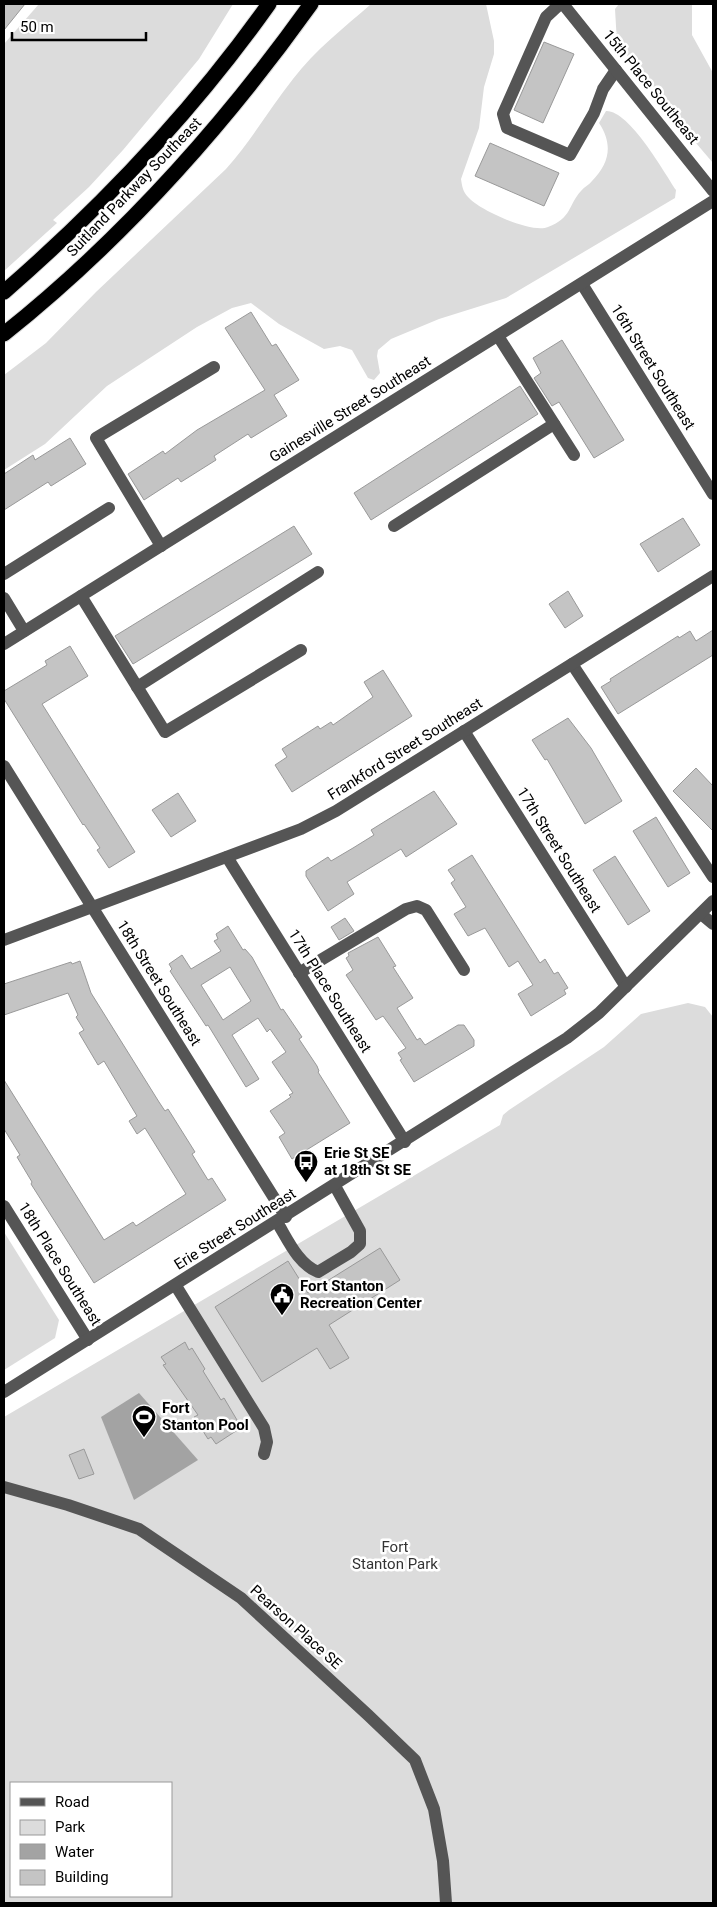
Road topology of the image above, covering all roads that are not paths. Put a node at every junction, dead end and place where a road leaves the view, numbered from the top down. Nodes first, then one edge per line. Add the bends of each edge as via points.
1 (269, 4) edge
2 (311, 4) edge
3 (561, 4) edge
4 (616, 70) junction
5 (713, 191) edge
6 (713, 201) edge
7 (582, 284) junction
8 (4, 292) edge
9 (4, 334) edge
10 (498, 336) junction
11 (214, 367) dead end
12 (554, 424) junction
13 (574, 456) dead end
14 (713, 494) edge
15 (109, 508) dead end
16 (394, 526) dead end
17 (161, 546) junction
18 (318, 572) dead end
19 (4, 574) edge
20 (713, 576) edge
21 (81, 596) junction
22 (4, 598) edge
23 (24, 632) junction
24 (4, 644) edge
25 (301, 650) dead end
26 (572, 664) junction
27 (137, 687) junction
28 (464, 731) junction
29 (4, 766) edge
30 (227, 857) junction
31 (713, 877) edge
32 (713, 901) edge
33 (92, 908) junction
34 (701, 914) junction
35 (713, 924) edge
36 (4, 940) edge
37 (464, 970) dead end
38 (300, 973) junction
39 (626, 987) junction
40 (405, 1142) junction
41 (335, 1186) junction
42 (4, 1206) edge
43 (281, 1219) junction
44 (176, 1286) junction
45 (88, 1340) junction
46 (4, 1392) edge
47 (264, 1454) dead end
48 (4, 1487) edge
49 (446, 1903) edge

1 - 8 highway, Suitland Parkway Southeast via 212,78 136,166 81,223
2 - 9 highway, Suitland Parkway Southeast via 250,86 175,175 73,275
3 - 4 street, 15th Place Southeast
3 - 4 street via 546,17 503,114 507,128 570,156 594,113 603,89
4 - 5 street, 15th Place Southeast
6 - 7 street, Gainesville Street Southeast
7 - 10 street, Gainesville Street Southeast
7 - 14 street, 16th Street Southeast
10 - 12 street
10 - 17 street, Gainesville Street Southeast
11 - 17 street via 96,438
12 - 13 street
12 - 16 street
15 - 19 street
17 - 21 street, Gainesville Street Southeast
18 - 27 street
20 - 26 street, Frankford Street Southeast
21 - 23 street, Gainesville Street Southeast
21 - 27 street
22 - 23 street
23 - 24 street, Gainesville Street Southeast
25 - 27 street via 166,732
26 - 28 street, Frankford Street Southeast
26 - 31 street
28 - 30 street, Frankford Street Southeast via 336,811 301,829
28 - 39 street, 17th Street Southeast
29 - 33 street, 18th Street Southeast
30 - 33 street, Frankford Street Southeast
30 - 38 street, 17th Place Southeast
32 - 34 street, Erie Street Southeast
33 - 36 street, Frankford Street Southeast
33 - 43 street, 18th Street Southeast
34 - 35 street
34 - 39 street, Erie Street Southeast
37 - 38 street via 426,910 417,906 406,909
38 - 40 street, 17th Place Southeast
39 - 40 street, Erie Street Southeast via 594,1018 567,1038
40 - 41 street, Erie Street Southeast
41 - 43 street, Erie Street Southeast
41 - 43 street, 18th Street Southeast via 360,1232 360,1244 351,1252 318,1272 311,1269 302,1262
42 - 45 street, 18th Place Southeast
43 - 44 street, Erie Street Southeast
44 - 45 street, Erie Street Southeast
44 - 47 street via 264,1428 267,1442
45 - 46 street, Erie Street Southeast
48 - 49 street, Pearson Place SE via 139,1529 241,1598 368,1715 415,1760 434,1809

